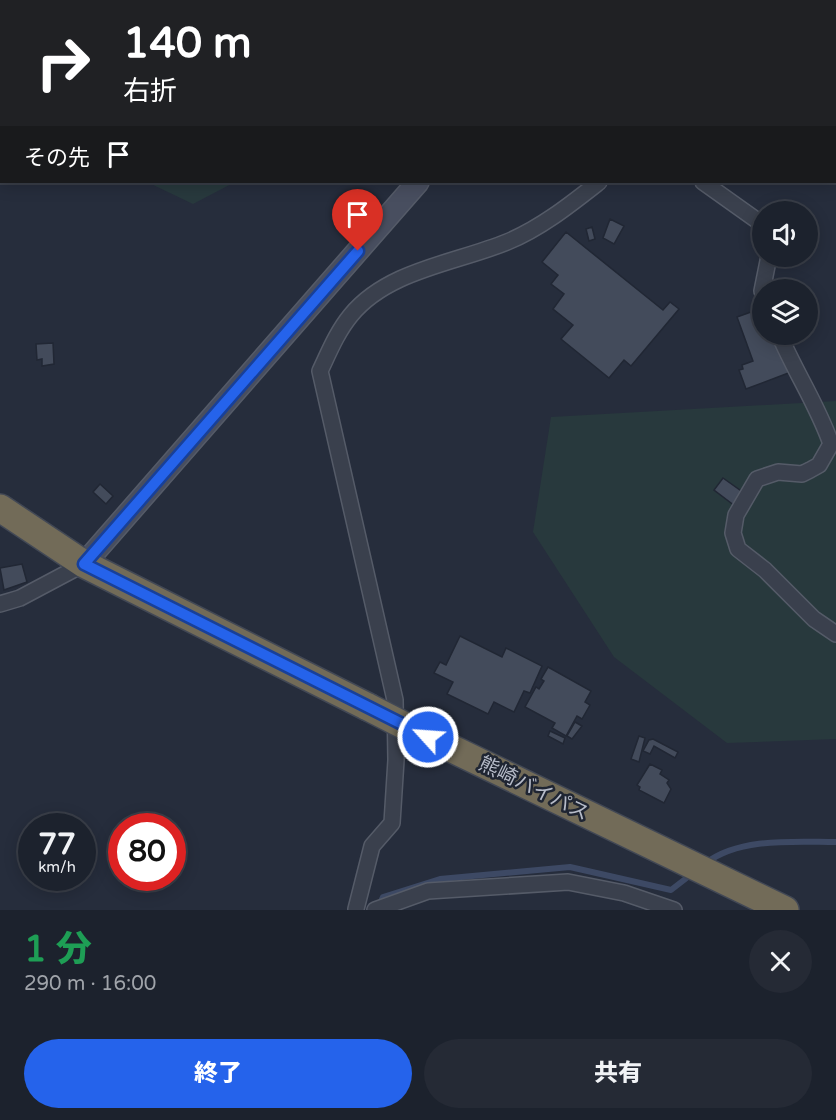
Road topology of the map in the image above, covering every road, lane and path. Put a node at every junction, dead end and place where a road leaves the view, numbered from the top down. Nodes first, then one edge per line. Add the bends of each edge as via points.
1 (417, 183) edge
2 (598, 183) edge
3 (704, 183) edge
4 (752, 217) edge
5 (784, 345) edge
6 (0, 508) edge
7 (84, 564) junction
8 (0, 604) edge
9 (836, 634) edge
10 (379, 909) edge
11 (357, 910) edge
12 (674, 910) edge
13 (785, 910) edge

1 - 7 street
2 - 11 street via 561,212 509,241 392,282 352,314 334,339 320,371 395,700 392,823 372,846
3 - 4 street
5 - 9 street via 831,444 819,465 802,474 778,472 757,478 736,515 733,533 738,549 814,619
6 - 7 highway, 熊崎バイパス
7 - 8 street via 20,598
7 - 13 highway, 熊崎バイパス, bridge via 407,727
10 - 12 street via 428,891 568,882 624,893

